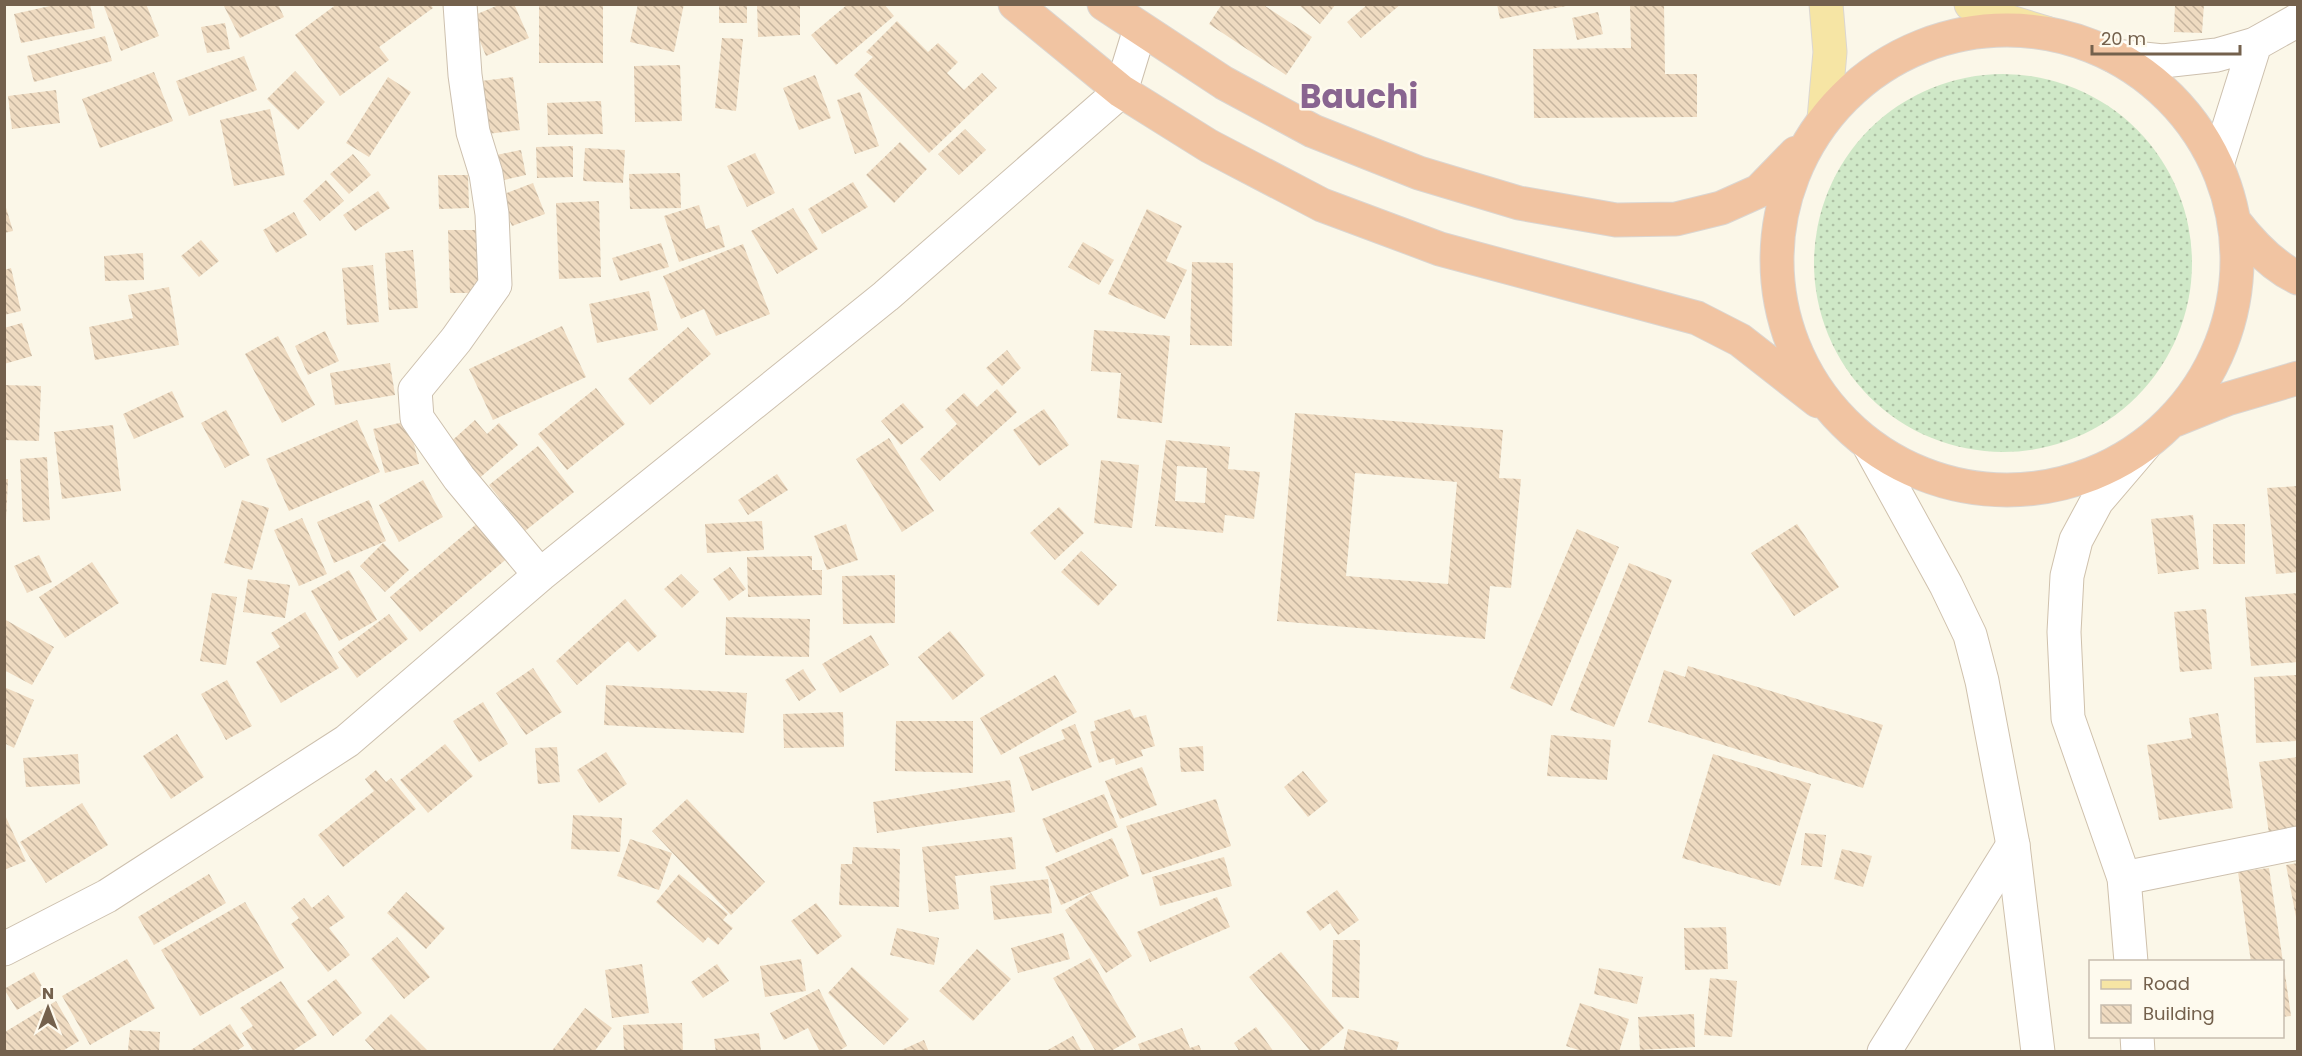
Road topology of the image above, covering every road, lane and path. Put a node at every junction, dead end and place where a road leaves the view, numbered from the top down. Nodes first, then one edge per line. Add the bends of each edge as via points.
1 (460, 4) edge
2 (1016, 4) edge
3 (1104, 4) edge
4 (1826, 4) edge
5 (1971, 4) edge
6 (2298, 20) edge
7 (1140, 29) junction
8 (2046, 33) junction
9 (2255, 44) junction
10 (2114, 56) junction
11 (1121, 91) junction
12 (1815, 131) junction
13 (2217, 165) junction
14 (2234, 221) junction
15 (2298, 278) edge
16 (2298, 378) edge
17 (1836, 414) junction
18 (2173, 421) junction
19 (2144, 446) junction
20 (1870, 447) junction
21 (540, 575) junction
22 (2298, 843) edge
23 (2013, 844) junction
24 (2124, 878) junction
25 (4, 949) edge
26 (2131, 960) edge
27 (1884, 1052) edge
28 (2038, 1052) edge

1 - 21 street via 473,132 486,174 492,214 495,285 415,390 417,418 459,478
2 - 11 highway
3 - 7 highway
4 - 12 main road via 1830,52
5 - 8 main road via 1984,14
6 - 9 street
7 - 11 street
7 - 12 highway via 1224,83 1313,131 1419,173 1519,203 1616,220 1676,219 1721,208 1759,191
8 - 10 highway
8 - 12 highway via 1996,30 1946,38 1900,56 1858,84
9 - 10 street via 2217,55 2163,61
9 - 13 street
10 - 13 highway via 2156,85 2191,121
11 - 17 highway via 1209,146 1322,205 1440,249 1697,318 1740,340
11 - 21 street via 886,296
12 - 17 highway via 1780,206 1775,272 1788,338
13 - 14 highway
14 - 15 highway via 2249,240
14 - 18 highway via 2238,264 2233,307 2220,349 2205,378
16 - 18 highway via 2227,399
17 - 20 highway
18 - 19 highway
19 - 20 highway via 2079,479 2007,492 1935,480
19 - 24 street via 2097,501 2076,540 2067,576 2064,632 2068,718
20 - 23 street via 1970,635
21 - 25 street via 347,741 107,896
22 - 24 street
23 - 27 street
23 - 28 street
24 - 26 street

